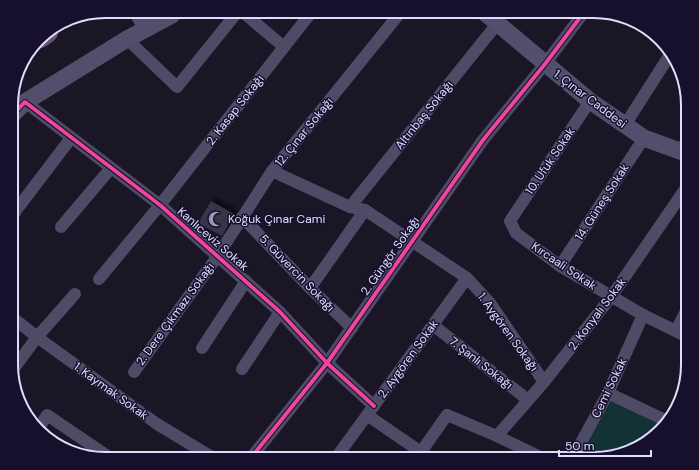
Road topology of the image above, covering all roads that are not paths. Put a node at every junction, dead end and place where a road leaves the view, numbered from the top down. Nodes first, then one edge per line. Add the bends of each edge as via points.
1 (160, 18) edge
2 (233, 18) edge
3 (250, 18) edge
4 (307, 18) edge
5 (396, 18) edge
6 (490, 18) edge
7 (580, 18) edge
8 (143, 22) edge
9 (497, 24) junction
10 (127, 39) junction
11 (284, 47) junction
12 (667, 59) edge
13 (545, 64) junction
14 (590, 101) junction
15 (18, 104) edge
16 (625, 125) junction
17 (71, 138) junction
18 (644, 138) junction
19 (681, 147) edge
20 (110, 168) junction
21 (272, 171) junction
22 (681, 195) edge
23 (160, 206) junction
24 (350, 207) junction
25 (18, 208) edge
26 (365, 210) junction
27 (242, 217) junction
28 (510, 221) joint
29 (61, 227) dead end
30 (413, 241) junction
31 (217, 257) junction
32 (560, 266) junction
33 (467, 278) junction
34 (99, 279) dead end
35 (246, 281) junction
36 (310, 288) junction
37 (75, 294) dead end
38 (611, 297) junction
39 (280, 312) junction
40 (643, 315) junction
41 (681, 321) edge
42 (18, 322) edge
43 (433, 325) junction
44 (352, 328) junction
45 (676, 331) junction
46 (681, 334) edge
47 (37, 337) junction
48 (202, 348) dead end
49 (18, 362) edge
50 (327, 363) junction
51 (242, 370) dead end
52 (134, 372) dead end
53 (544, 382) junction
54 (608, 393) junction
55 (528, 400) junction
56 (370, 410) junction
57 (662, 419) edge
58 (41, 424) edge
59 (497, 436) junction
60 (101, 452) edge
61 (203, 452) edge
62 (256, 452) edge
63 (340, 452) edge
64 (416, 452) edge
65 (425, 452) edge
66 (530, 452) edge
67 (576, 452) edge

1 - 8 main road
2 - 10 street via 177,87
3 - 11 street
4 - 11 street, 2. Kasap Sokağı
5 - 21 street, 12. Çınar Sokağı
6 - 9 main road, 1. Çınar Caddesi
7 - 13 street, 2. Güngör Sokağı
8 - 10 main road
9 - 13 main road, 1. Çınar Caddesi
9 - 24 street, Altınbaş Sokağı
10 - 15 main road
11 - 23 street, 2. Kasap Sokağı
12 - 16 street
13 - 14 main road, 1. Çınar Caddesi
13 - 30 street, 2. Güngör Sokağı via 483,140
14 - 16 main road, 1. Çınar Caddesi
14 - 28 street, 10. Ufuk Sokak
15 - 17 street, Kanlıceviz Sokak
16 - 18 main road, 1. Çınar Caddesi
17 - 20 street, Kanlıceviz Sokak
17 - 25 street
18 - 19 main road, 1. Çınar Caddesi
18 - 32 street, 14. Güneş Sokak
20 - 23 street, Kanlıceviz Sokak
20 - 29 street
21 - 24 street, 1. Aygören Sokağı
21 - 27 street, 12. Çınar Sokağı
22 - 38 street, 2. Konyalı Sokak
23 - 31 street, Kanlıceviz Sokak
23 - 34 street, 2. Kasap Sokağı
24 - 26 street, 1. Aygören Sokağı
26 - 30 street, 1. Aygören Sokağı
26 - 36 street
27 - 31 street, 12. Çınar Sokağı
27 - 36 street, 5. Güvercin Sokağı
28 - 32 street, Kırcaali Sokak via 516,232
30 - 33 street, 1. Aygören Sokağı
30 - 44 street, 2. Güngör Sokağı
31 - 35 street, Kanlıceviz Sokak
31 - 52 street, 2. Dere Çıkmazı Sokağı
32 - 38 street, Kırcaali Sokak
33 - 43 street, 2. Aygören Sokak
33 - 53 street, 1. Aygören Sokağı via 490,303
35 - 39 street, Kanlıceviz Sokak
35 - 48 street
36 - 44 street, 5. Güvercin Sokağı
37 - 47 street
38 - 40 street, Kırcaali Sokak
38 - 53 street, 2. Konyalı Sokak
39 - 50 street, Kanlıceviz Sokak
39 - 51 street
40 - 45 street, Kırcaali Sokak
40 - 54 street, Cemi Sokak
41 - 45 street
42 - 47 street, 1. Kaymak Sokak
43 - 55 street, 7. Şanlı Sokağı
43 - 56 street, 2. Aygören Sokak
44 - 50 street, 2. Güngör Sokağı
45 - 46 street, Kırcaali Sokak
47 - 49 street
47 - 61 street, 1. Kaymak Sokak via 157,424
50 - 56 street, Kanlıceviz Sokak
50 - 62 street, 2. Güngör Sokağı
53 - 55 street, 2. Konyalı Sokak
54 - 57 street
54 - 67 street, Cemi Sokak
55 - 59 street, 2. Konyalı Sokak
56 - 63 street, 2. Aygören Sokak
56 - 64 street, Kanlıceviz Sokak
58 - 60 street via 47,415
59 - 65 street via 447,415
59 - 66 street

